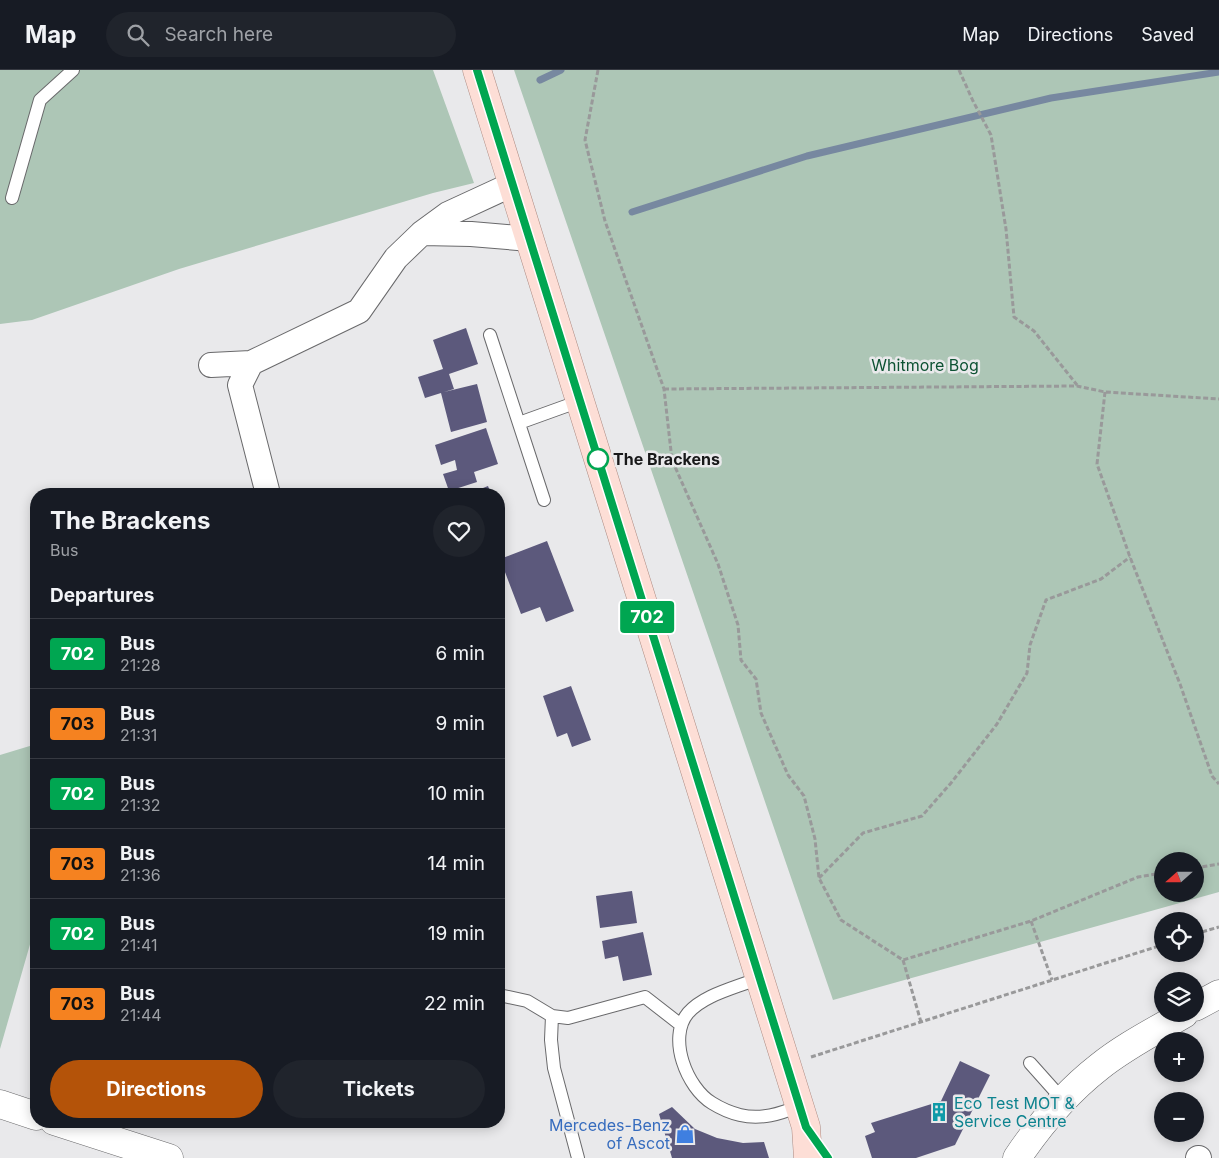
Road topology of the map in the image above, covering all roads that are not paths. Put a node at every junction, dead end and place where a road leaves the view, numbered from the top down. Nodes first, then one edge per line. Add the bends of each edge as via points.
1 (73, 70) edge
2 (477, 70) edge
3 (513, 184) junction
4 (12, 198) dead end
5 (422, 233) junction
6 (530, 238) junction
7 (490, 334) dead end
8 (252, 363) junction
9 (211, 365) dead end
10 (580, 401) junction
11 (519, 423) junction
12 (266, 488) edge
13 (544, 500) dead end
14 (759, 978) junction
15 (1219, 994) edge
16 (505, 996) edge
17 (1204, 1002) edge
18 (552, 1016) junction
19 (1171, 1022) edge
20 (681, 1025) junction
21 (1030, 1063) dead end
22 (1063, 1100) junction
23 (0, 1104) edge
24 (30, 1114) edge
25 (802, 1116) junction
26 (76, 1128) edge
27 (168, 1158) edge
28 (578, 1158) edge
29 (808, 1158) edge
30 (828, 1158) edge
31 (1017, 1158) edge

1 - 4 lane via 40,100
2 - 3 main road
3 - 5 street via 448,214
3 - 6 main road
5 - 6 street
5 - 8 street via 396,258 359,311
6 - 10 main road
7 - 11 lane
8 - 9 street
8 - 12 street via 240,385
10 - 11 lane
10 - 14 main road
11 - 13 lane
14 - 20 lane via 703,1001
14 - 25 main road
15 - 17 main road
16 - 18 lane via 527,1001
18 - 20 lane via 568,1018 645,997
18 - 28 lane via 554,1068
19 - 22 main road via 1111,1058
20 - 25 lane via 678,1036 688,1074 712,1104 740,1115
21 - 22 lane
22 - 31 main road
23 - 24 main road
25 - 29 main road
25 - 30 main road
26 - 27 main road

